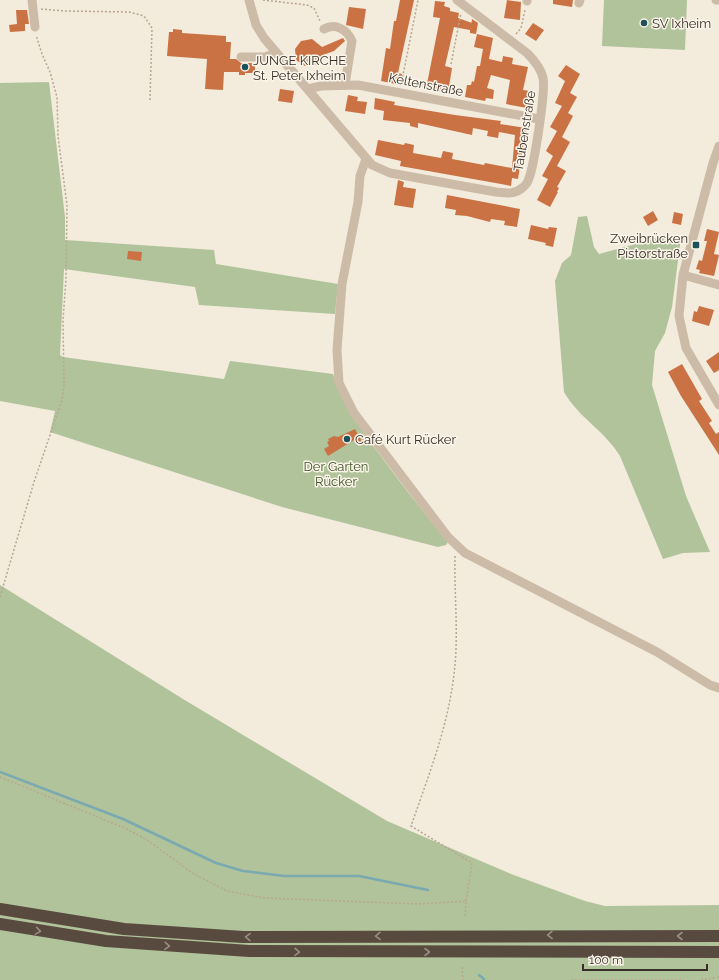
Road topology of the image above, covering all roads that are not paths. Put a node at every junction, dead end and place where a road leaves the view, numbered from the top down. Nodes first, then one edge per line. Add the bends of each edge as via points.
1 (248, 0) edge
2 (457, 0) edge
3 (33, 5) edge
4 (35, 27) road end
5 (324, 29) road end
6 (276, 53) junction
7 (241, 56) dead end
8 (345, 84) junction
9 (308, 89) junction
10 (539, 119) junction
11 (719, 146) edge
12 (366, 159) junction
13 (716, 164) edge
14 (683, 275) junction
15 (719, 285) edge
16 (719, 405) edge
17 (719, 688) edge
18 (0, 909) edge
19 (0, 924) edge
20 (719, 936) edge
21 (719, 952) edge

1 - 6 street, Taubenstraße via 256,25
2 - 10 street, Taubenstraße via 512,40 527,53 541,71 544,86
3 - 4 street
5 - 8 street via 334,26 340,28 347,32 352,41
6 - 7 street via 264,57
6 - 9 street, Taubenstraße
8 - 9 street, Keltenstraße
8 - 10 street, Keltenstraße
9 - 12 street, Taubenstraße
10 - 12 street, Taubenstraße via 531,173 523,188 516,192 501,193 390,173 372,165
11 - 13 street
12 - 17 street via 360,176 358,202 342,284 337,350 339,383 354,414 456,546 465,553 657,652
13 - 14 street
14 - 15 street
14 - 16 street via 679,302 682,334 686,348
20 -> 18 highway via 243,937 124,929
19 -> 21 highway via 106,942 249,951

